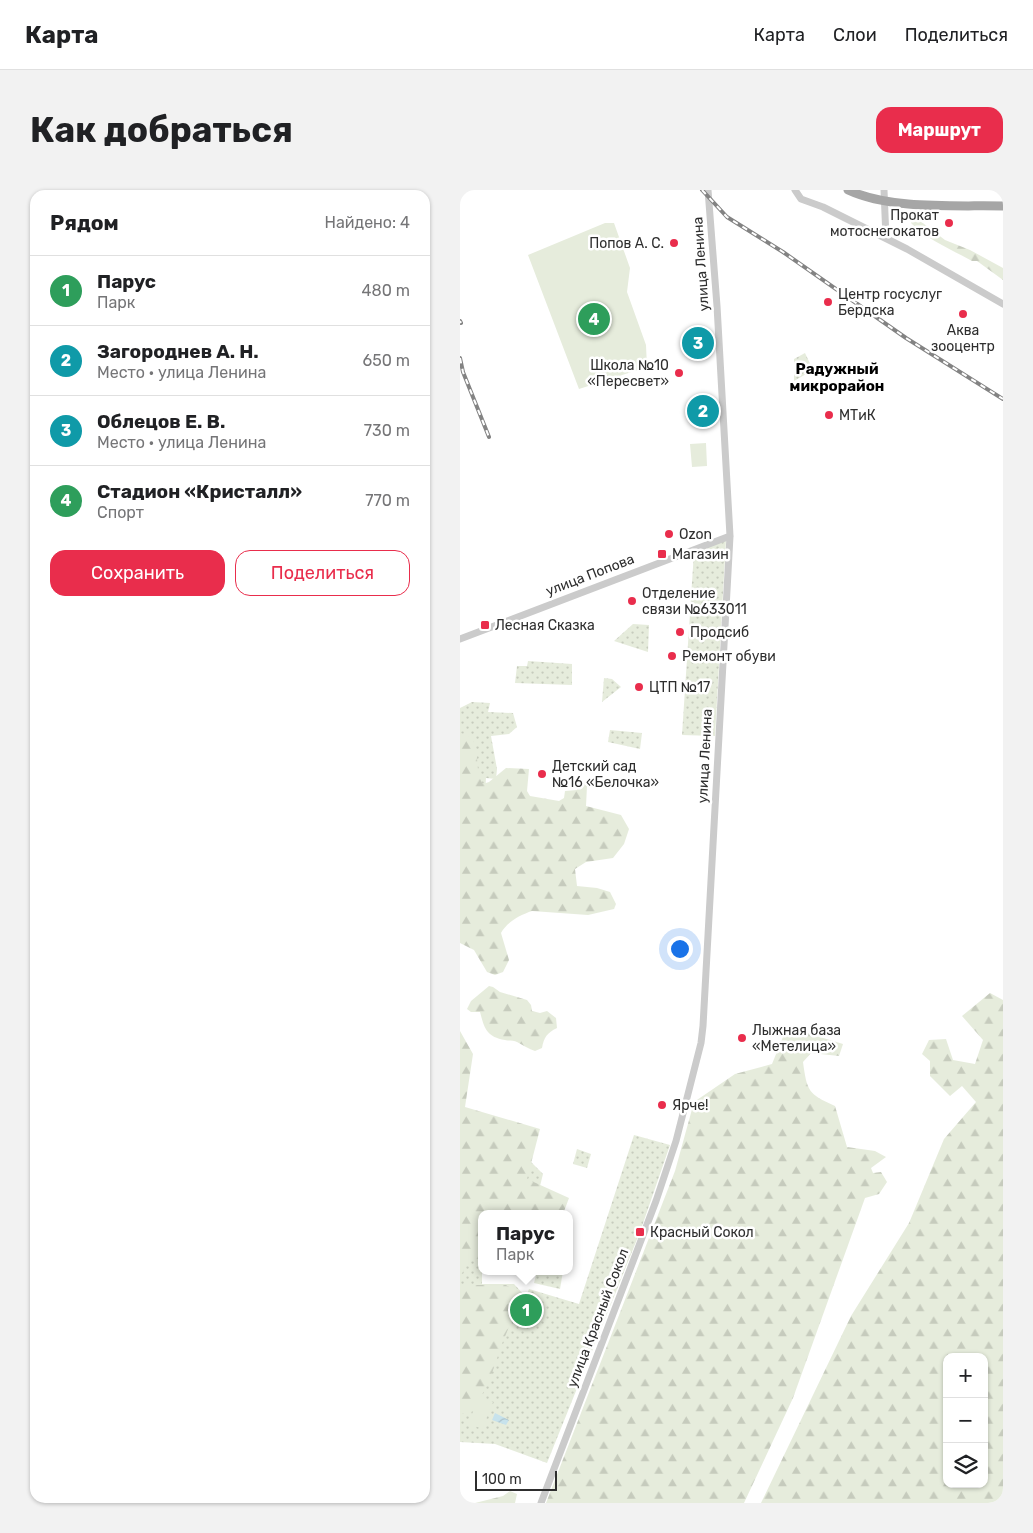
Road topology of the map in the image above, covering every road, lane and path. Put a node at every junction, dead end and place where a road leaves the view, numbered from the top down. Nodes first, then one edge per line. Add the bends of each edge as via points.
1 (708, 190) edge
2 (795, 190) edge
3 (848, 190) edge
4 (884, 190) edge
5 (884, 200) junction
6 (1003, 206) edge
7 (886, 238) junction
8 (1003, 304) edge
9 (730, 536) junction
10 (460, 639) edge
11 (676, 1141) joint
12 (541, 1503) edge

1 - 9 street, улица Ленина
2 - 7 street via 801,199
3 - 5 main road
4 - 5 street
5 - 6 main road via 912,204
5 - 7 street
7 - 8 street
9 - 10 street, улица Попова
9 - 11 street, улица Ленина via 704,1019
11 - 12 street, улица Красный Сокол

